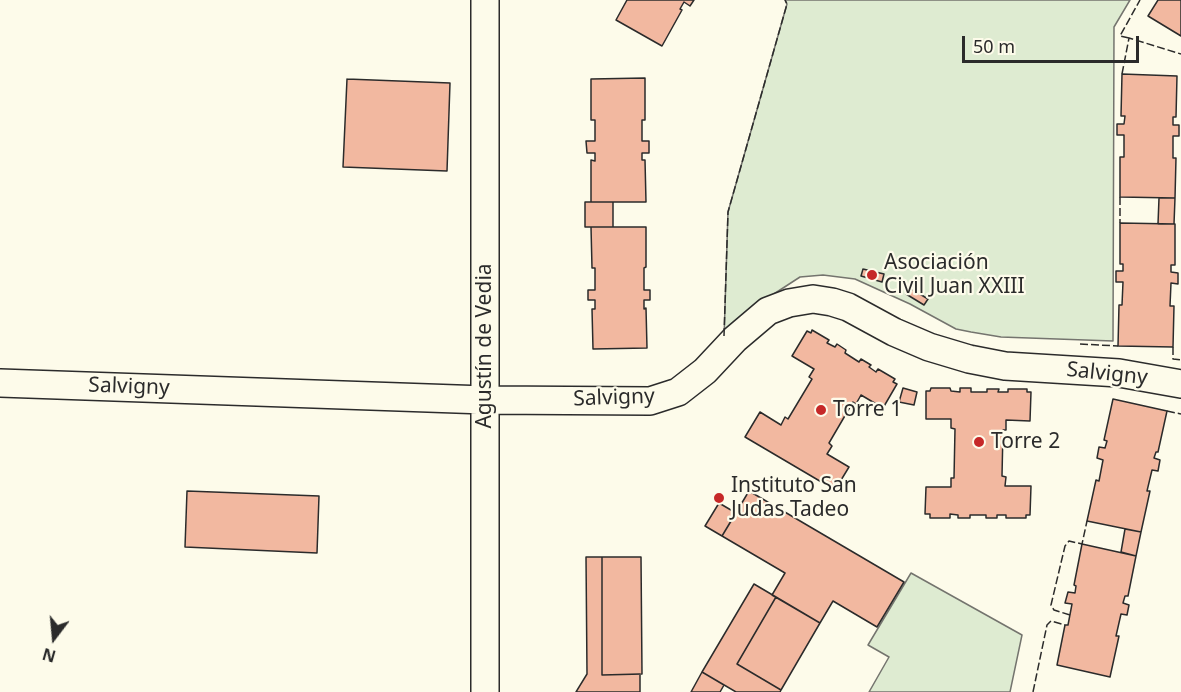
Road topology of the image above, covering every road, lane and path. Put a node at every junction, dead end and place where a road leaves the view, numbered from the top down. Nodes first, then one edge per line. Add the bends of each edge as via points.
1 (485, 0) edge
2 (0, 383) edge
3 (1181, 384) edge
4 (485, 400) junction
5 (485, 692) edge

1 - 4 street, Agustín de Vedia
2 - 4 street, Salvigny
3 - 4 street, Salvigny via 1119,373 1005,366 969,359 894,332 848,307 813,299 768,312 678,392 650,401
4 - 5 street, Agustín de Vedia

